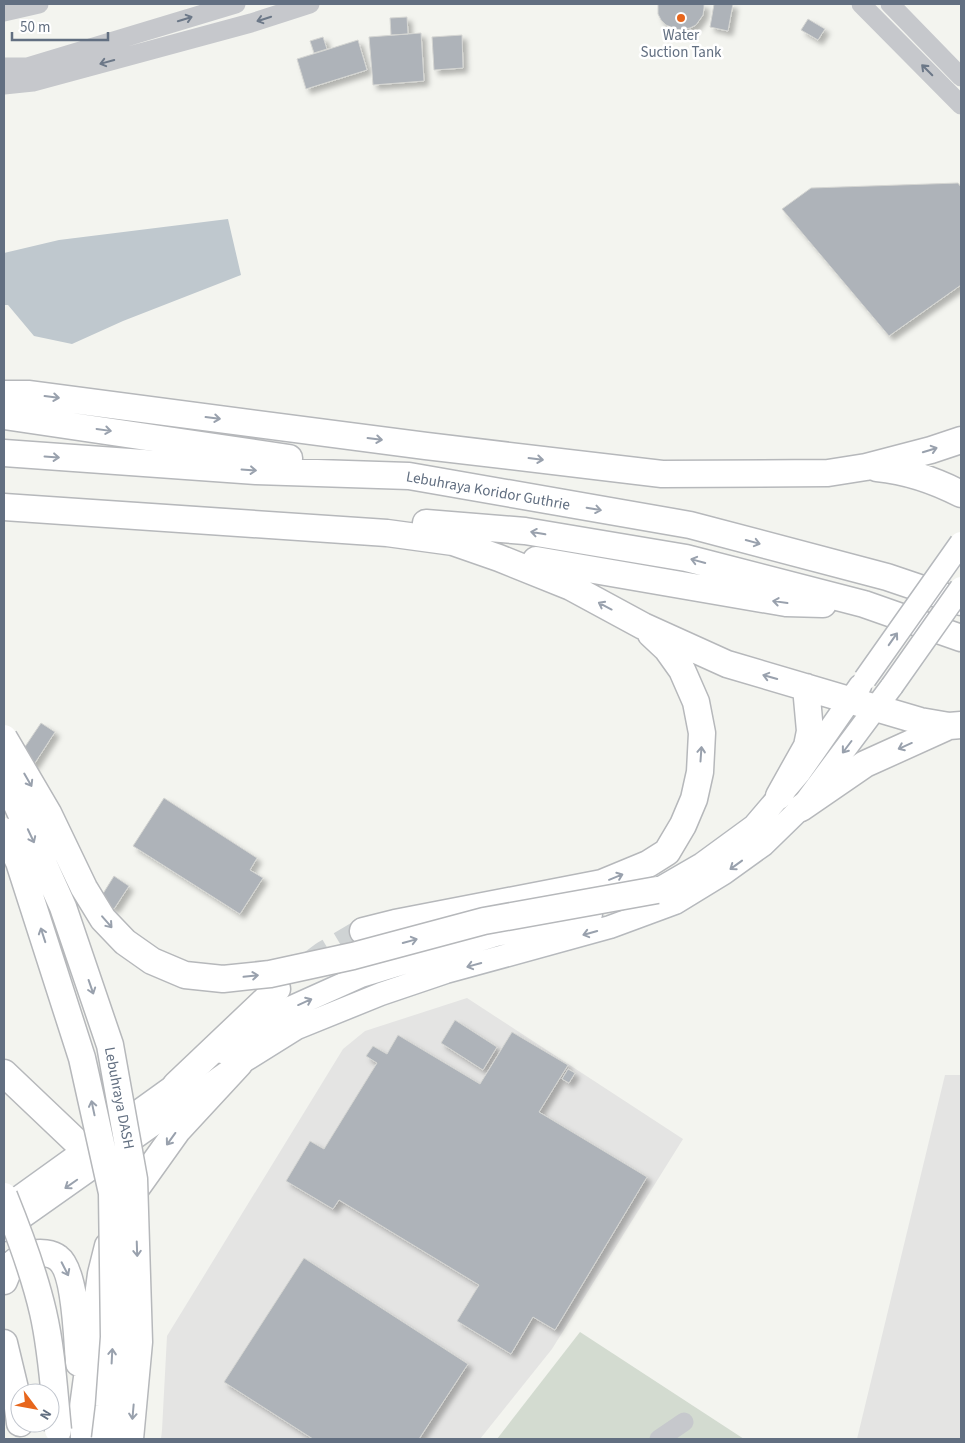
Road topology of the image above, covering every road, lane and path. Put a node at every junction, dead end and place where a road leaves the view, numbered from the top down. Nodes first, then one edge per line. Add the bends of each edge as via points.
1 (40, 4) edge
2 (236, 4) edge
3 (310, 4) edge
4 (861, 4) edge
5 (890, 4) edge
6 (4, 12) edge
7 (4, 67) edge
8 (961, 77) edge
9 (4, 85) edge
10 (961, 105) edge
11 (4, 394) edge
12 (4, 416) edge
13 (961, 440) edge
14 (4, 453) edge
15 (866, 467) junction
16 (409, 476) junction
17 (4, 490) edge
18 (961, 494) edge
19 (4, 507) edge
20 (454, 542) junction
21 (961, 543) edge
22 (961, 588) edge
23 (961, 602) edge
24 (864, 604) junction
25 (643, 626) junction
26 (961, 638) edge
27 (806, 687) junction
28 (858, 689) junction
29 (876, 708) junction
30 (955, 726) edge
31 (4, 738) edge
32 (4, 776) edge
33 (790, 802) junction
34 (4, 831) edge
35 (657, 890) junction
36 (363, 931) tunnel mouth
37 (277, 989) dead end
38 (239, 1064) junction
39 (4, 1073) edge
40 (176, 1085) junction
41 (85, 1150) junction
42 (4, 1196) edge
43 (4, 1208) edge
44 (4, 1230) edge
45 (4, 1282) edge
46 (4, 1343) edge
47 (14, 1383) edge
48 (83, 1407) junction
49 (684, 1422) dead end
50 (58, 1436) edge
51 (84, 1439) edge
52 (104, 1439) edge
53 (130, 1439) edge
54 (659, 1439) edge

1 - 6 street
7 -> 2 street via 27,67
3 -> 9 street via 33,82
10 -> 4 street
5 - 8 street
11 -> 15 highway via 28,394 654,473 828,473
12 -> 16 highway
15 -> 13 highway
14 -> 16 highway, Lebuhraya Koridor Guthrie via 256,471
15 - 18 highway via 898,470
16 -> 23 highway, Lebuhraya Koridor Guthrie via 690,525 887,577
24 -> 17 highway via 686,558 525,531
19 - 20 highway via 387,534
24 -> 20 highway via 786,603 556,564
25 -> 20 highway via 571,587
28 -> 21 main road, bridge
22 - 29 main road, bridge
24 - 26 highway
27 -> 25 highway via 727,664
36 -> 25 highway via 395,922 602,883 648,864 666,852 694,799 700,772 702,733 696,702 682,670
27 - 28 highway
27 - 33 highway via 810,730
28 - 29 highway
28 - 33 main road via 800,772
29 - 30 highway via 920,721
29 -> 33 main road
30 -> 33 highway via 865,764
31 -> 35 highway, bridge via 48,813 84,888 103,919 125,942 152,960 186,975 223,979 270,974 484,921
32 -> 53 highway, Lebuhraya DASH, bridge via 63,906 110,1045 134,1179 139,1342
33 - 35 main road via 727,848
33 -> 38 main road via 763,845 675,903 610,928 446,972 381,994 297,1028
52 -> 34 highway, Lebuhraya DASH, bridge via 114,1337 112,1193 82,1058 19,862
40 -> 35 main road via 292,1007 361,976 496,935 596,913
37 - 40 highway
38 -> 44 main road
38 -> 48 highway via 177,1131 130,1197 111,1237 101,1274
39 - 41 highway
40 - 41 main road
41 - 43 main road
42 - 50 highway, bridge via 43,1312
45 -> 48 highway via 10,1264 40,1252 58,1257 66,1269 71,1283
46 - 47 highway
48 - 51 highway
49 - 54 street

